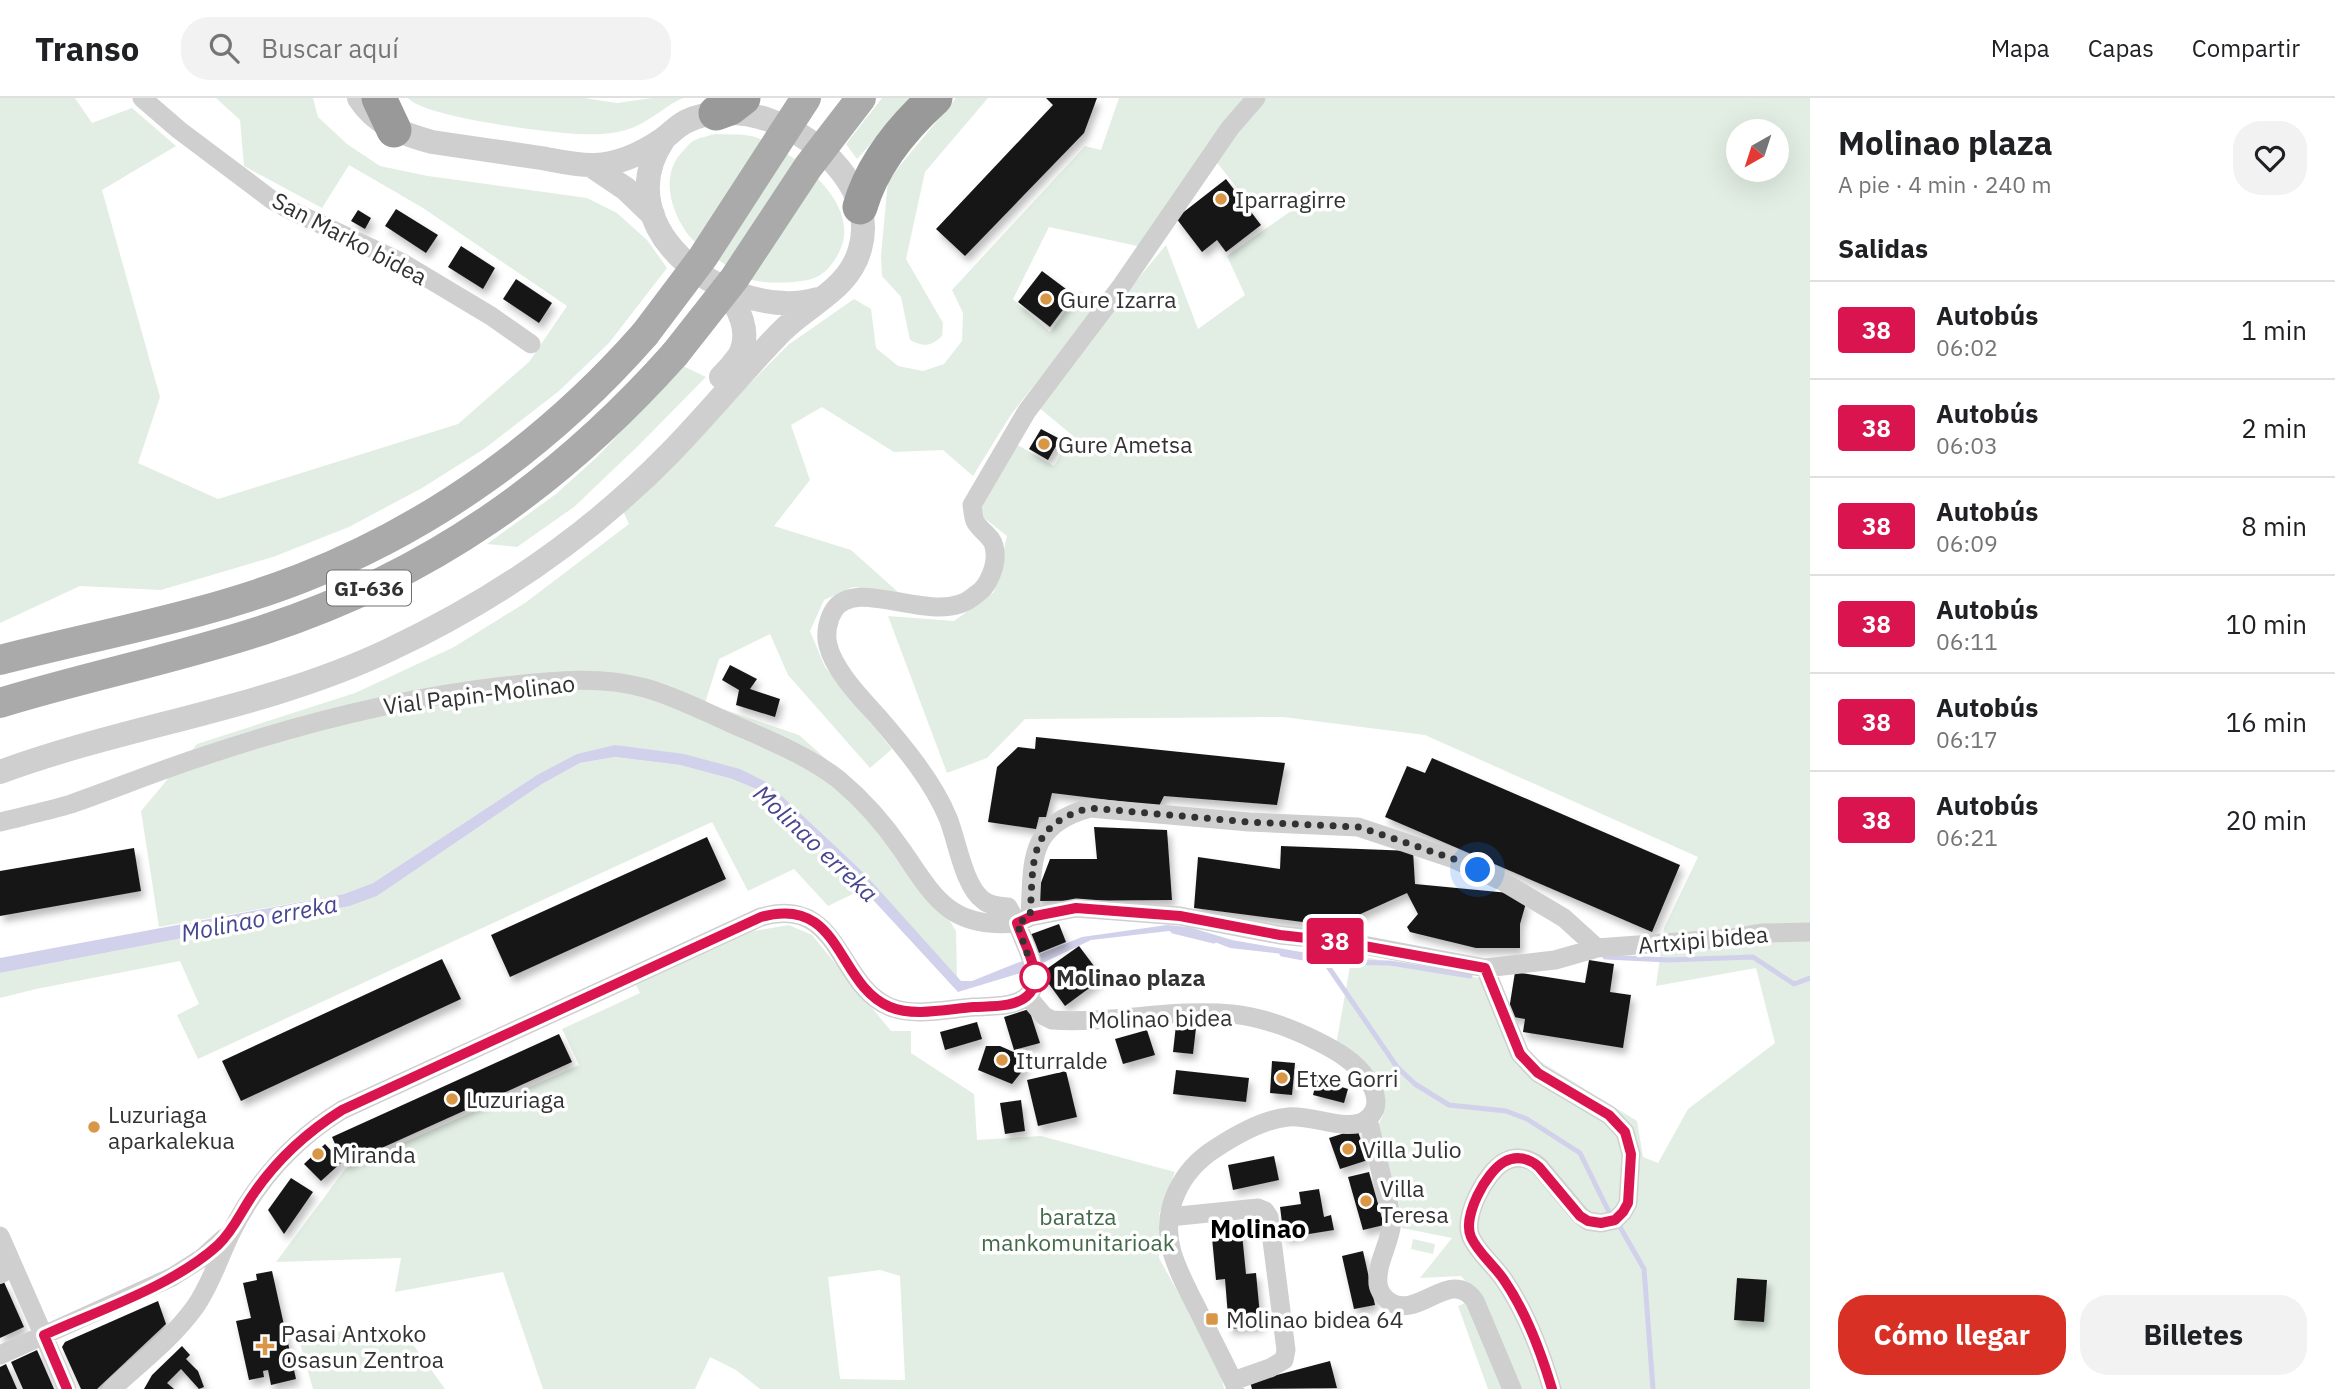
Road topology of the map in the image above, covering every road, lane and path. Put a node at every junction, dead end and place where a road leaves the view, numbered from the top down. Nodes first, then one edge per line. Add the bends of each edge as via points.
1 (142, 98) edge
2 (359, 98) edge
3 (379, 98) edge
4 (806, 98) edge
5 (861, 98) edge
6 (935, 98) edge
7 (1256, 98) edge
8 (730, 106) edge
9 (394, 130) junction
10 (664, 138) junction
11 (593, 166) junction
12 (860, 207) junction
13 (653, 216) junction
14 (724, 289) junction
15 (830, 294) junction
16 (531, 344) dead end
17 (738, 368) junction
18 (0, 660) edge
19 (0, 703) edge
20 (0, 758) edge
21 (0, 772) edge
22 (0, 822) edge
23 (1023, 920) junction
24 (1810, 932) edge
25 (1597, 948) junction
26 (1485, 968) junction
27 (1027, 996) junction
28 (1368, 1119) junction
29 (1169, 1217) junction
30 (234, 1227) junction
31 (0, 1236) edge
32 (0, 1265) edge
33 (0, 1277) edge
34 (172, 1277) junction
35 (197, 1304) junction
36 (44, 1335) junction
37 (0, 1355) edge
38 (1234, 1385) edge
39 (121, 1386) edge
40 (67, 1389) edge
41 (1512, 1389) edge
42 (1552, 1389) edge

1 - 16 street, San Marko bidea via 272,200 401,262
2 - 9 street via 371,114
3 - 9 highway
4 - 18 main road, GI-636, bridge via 703,257 645,334 601,383 530,446 453,502 381,542 259,593
5 - 19 main road, GI-636, bridge via 807,167 734,279 675,354 628,406 556,472 472,532 397,575 268,628
6 - 12 highway via 877,167
7 - 23 street via 1027,411 972,505 976,522 994,543 995,566 986,586 950,608 852,598 835,607 827,624 828,645 849,684 922,773 947,816 972,887 981,899 1008,906
8 - 10 street via 688,120
8 - 12 street via 735,113 769,120 811,143 843,174
9 - 11 street via 432,142
10 - 11 street via 630,157
10 - 13 street via 649,168 648,202
11 - 13 street
12 - 15 street via 861,248
13 - 14 street via 678,255
14 - 15 street via 776,304 804,303
14 - 17 street via 736,304 743,326
15 - 17 street via 797,315
17 - 20 street via 583,513 508,568 427,616 318,664 261,683
17 - 21 street via 669,454 593,524 495,593 434,628 322,677
22 - 23 street, Vial Papin-Molinao via 68,805 303,725 391,703 564,680 611,682 671,697 816,764 875,816 921,881 954,912 999,925
23 - 25 street via 1036,851 1045,831 1070,814 1090,808 1359,827 1454,859 1502,881 1564,918
23 - 26 street, Artxipi bidea via 1076,908 1180,916
23 - 27 street via 1035,981
24 - 25 street, Artxipi bidea
25 - 26 street, Artxipi bidea via 1555,960
26 - 42 street via 1520,1054 1538,1073 1609,1115 1625,1132 1631,1154 1628,1203 1615,1220 1601,1223 1580,1216 1539,1167 1518,1158 1494,1171 1472,1205 1471,1237 1505,1281 1543,1359
27 - 28 street, Molinao bidea via 1052,1020 1192,1013 1232,1014 1280,1025 1358,1067 1376,1095
27 - 30 street via 993,1006 897,1009 872,996 815,923 783,912 761,917 342,1110 283,1156
28 - 29 street via 1351,1125 1287,1116 1250,1129 1197,1163 1180,1185
28 - 41 street, Molinao bidea via 1392,1219 1378,1276 1381,1292 1391,1303 1404,1306 1447,1289 1467,1292
29 - 38 street via 1171,1249 1180,1274
29 - 38 street via 1258,1208 1269,1217 1284,1360
30 - 34 street via 202,1258
30 - 35 street
31 - 36 street
32 - 33 street via 4,1275
34 - 35 street via 192,1283
34 - 36 street
35 - 39 street
36 - 37 street
36 - 40 street

